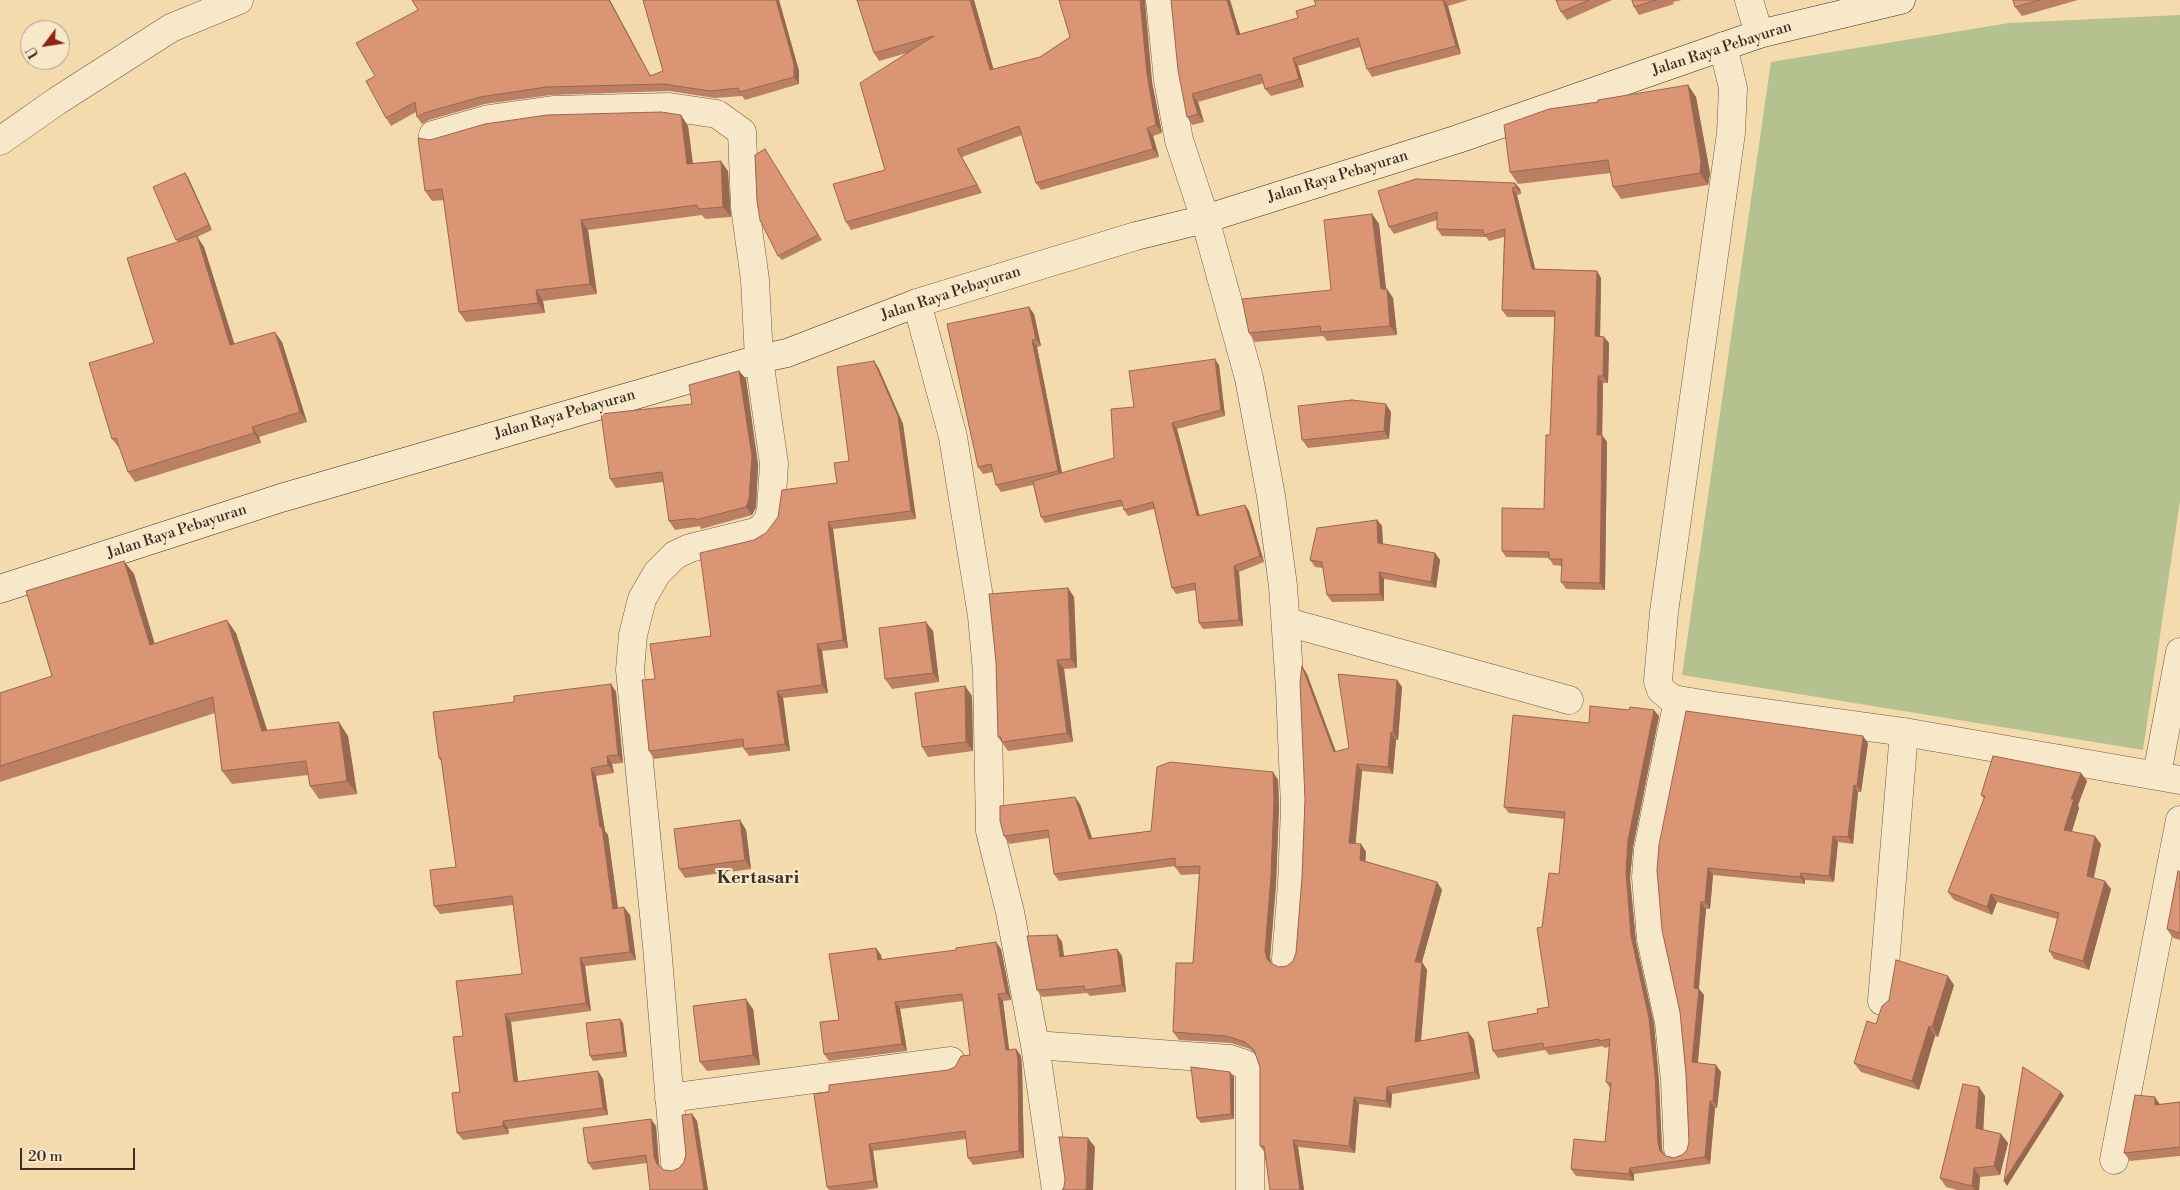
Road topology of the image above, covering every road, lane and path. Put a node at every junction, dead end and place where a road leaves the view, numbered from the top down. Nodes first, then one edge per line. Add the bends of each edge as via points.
1 (238, 0) edge
2 (1160, 0) edge
3 (1749, 0) edge
4 (1901, 0) edge
5 (1759, 34) junction
6 (1723, 46) junction
7 (432, 136) dead end
8 (0, 141) edge
9 (1205, 219) junction
10 (917, 303) junction
11 (759, 359) junction
12 (0, 589) edge
13 (1287, 622) junction
14 (2180, 652) edge
15 (1569, 700) dead end
16 (1678, 700) junction
17 (1904, 732) junction
18 (2168, 777) edge
19 (2180, 820) edge
20 (1286, 959) dead end
21 (1882, 1001) dead end
22 (1035, 1045) junction
23 (951, 1061) dead end
24 (669, 1098) junction
25 (1678, 1148) dead end
26 (2114, 1160) dead end
27 (675, 1163) dead end
28 (1056, 1190) edge
29 (1250, 1190) edge

1 - 8 street via 171,28
2 - 9 street via 1168,80 1179,140
3 - 5 street
4 - 5 street, Jalan Raya Pebayuran
5 - 6 street, Jalan Raya Pebayuran
6 - 9 street, Jalan Raya Pebayuran via 1458,140
6 - 16 street via 1733,88 1732,134 1677,517 1658,681 1664,693
7 - 11 street via 489,119 553,110 669,107 716,114 742,132 745,207 755,280
9 - 10 street, Jalan Raya Pebayuran via 1136,236
9 - 13 street via 1250,378 1271,496
10 - 11 street, Jalan Raya Pebayuran via 787,352
10 - 22 street via 954,437 982,616 987,672 990,831 1006,889
11 - 12 street, Jalan Raya Pebayuran via 281,498
11 - 24 street via 774,464 768,520 754,532 690,548 675,556 658,573 642,599 633,635 630,670
13 - 15 street
13 - 20 street via 1294,807
14 - 18 street
16 - 17 street
16 - 25 street via 1648,850 1646,877 1651,938 1669,1022
17 - 18 street
17 - 21 street
19 - 26 street
22 - 28 street
22 - 29 street via 1230,1059 1244,1064 1250,1075
23 - 24 street
24 - 27 street

